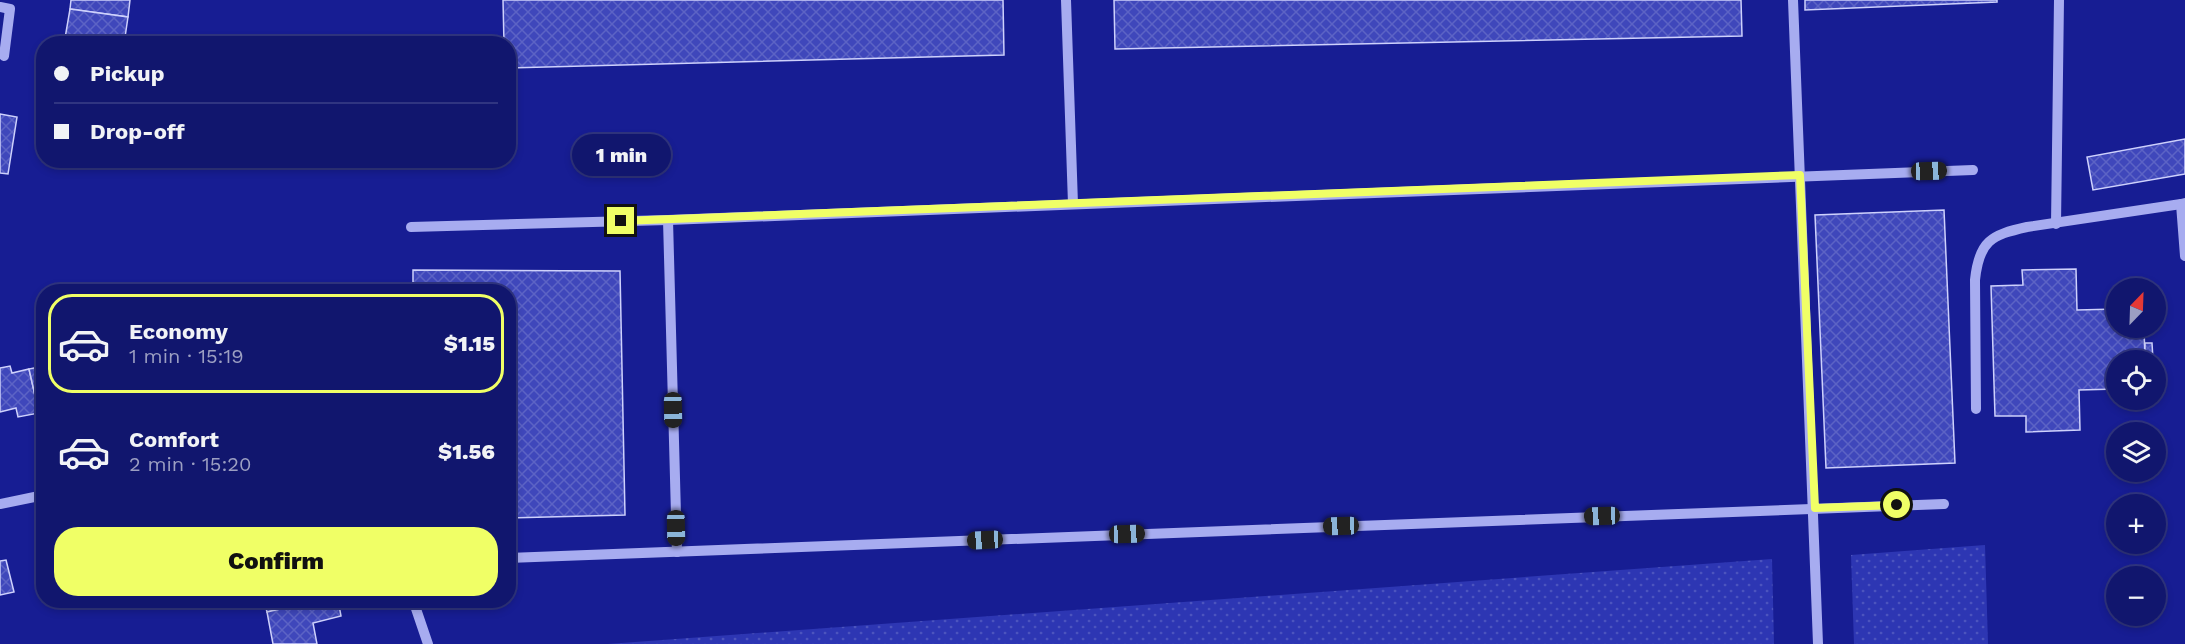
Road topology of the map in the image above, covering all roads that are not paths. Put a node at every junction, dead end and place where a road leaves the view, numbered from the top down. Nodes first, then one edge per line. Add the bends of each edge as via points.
1 (1066, 0) edge
2 (1793, 0) edge
3 (2058, 0) edge
4 (0, 7) edge
5 (4, 56) dead end
6 (1972, 170) dead end
7 (1800, 175) junction
8 (2183, 203) edge
9 (1073, 204) junction
10 (668, 220) junction
11 (2056, 224) junction
12 (411, 227) dead end
13 (2185, 256) edge
14 (1976, 409) dead end
15 (36, 497) edge
16 (0, 504) edge
17 (1944, 504) dead end
18 (1815, 508) junction
19 (676, 552) junction
20 (516, 558) edge
21 (416, 608) edge
22 (429, 644) edge
23 (1818, 644) edge

1 - 9 street
2 - 7 street
3 - 11 street
4 - 5 street via 10,9
6 - 7 street
7 - 9 street
7 - 18 street
8 - 11 street
8 - 13 street
9 - 10 street
10 - 12 street
10 - 19 street
11 - 14 street via 2003,232 1983,247 1976,280
15 - 16 street
17 - 18 street
18 - 19 street
18 - 23 street
19 - 20 street
21 - 22 street

